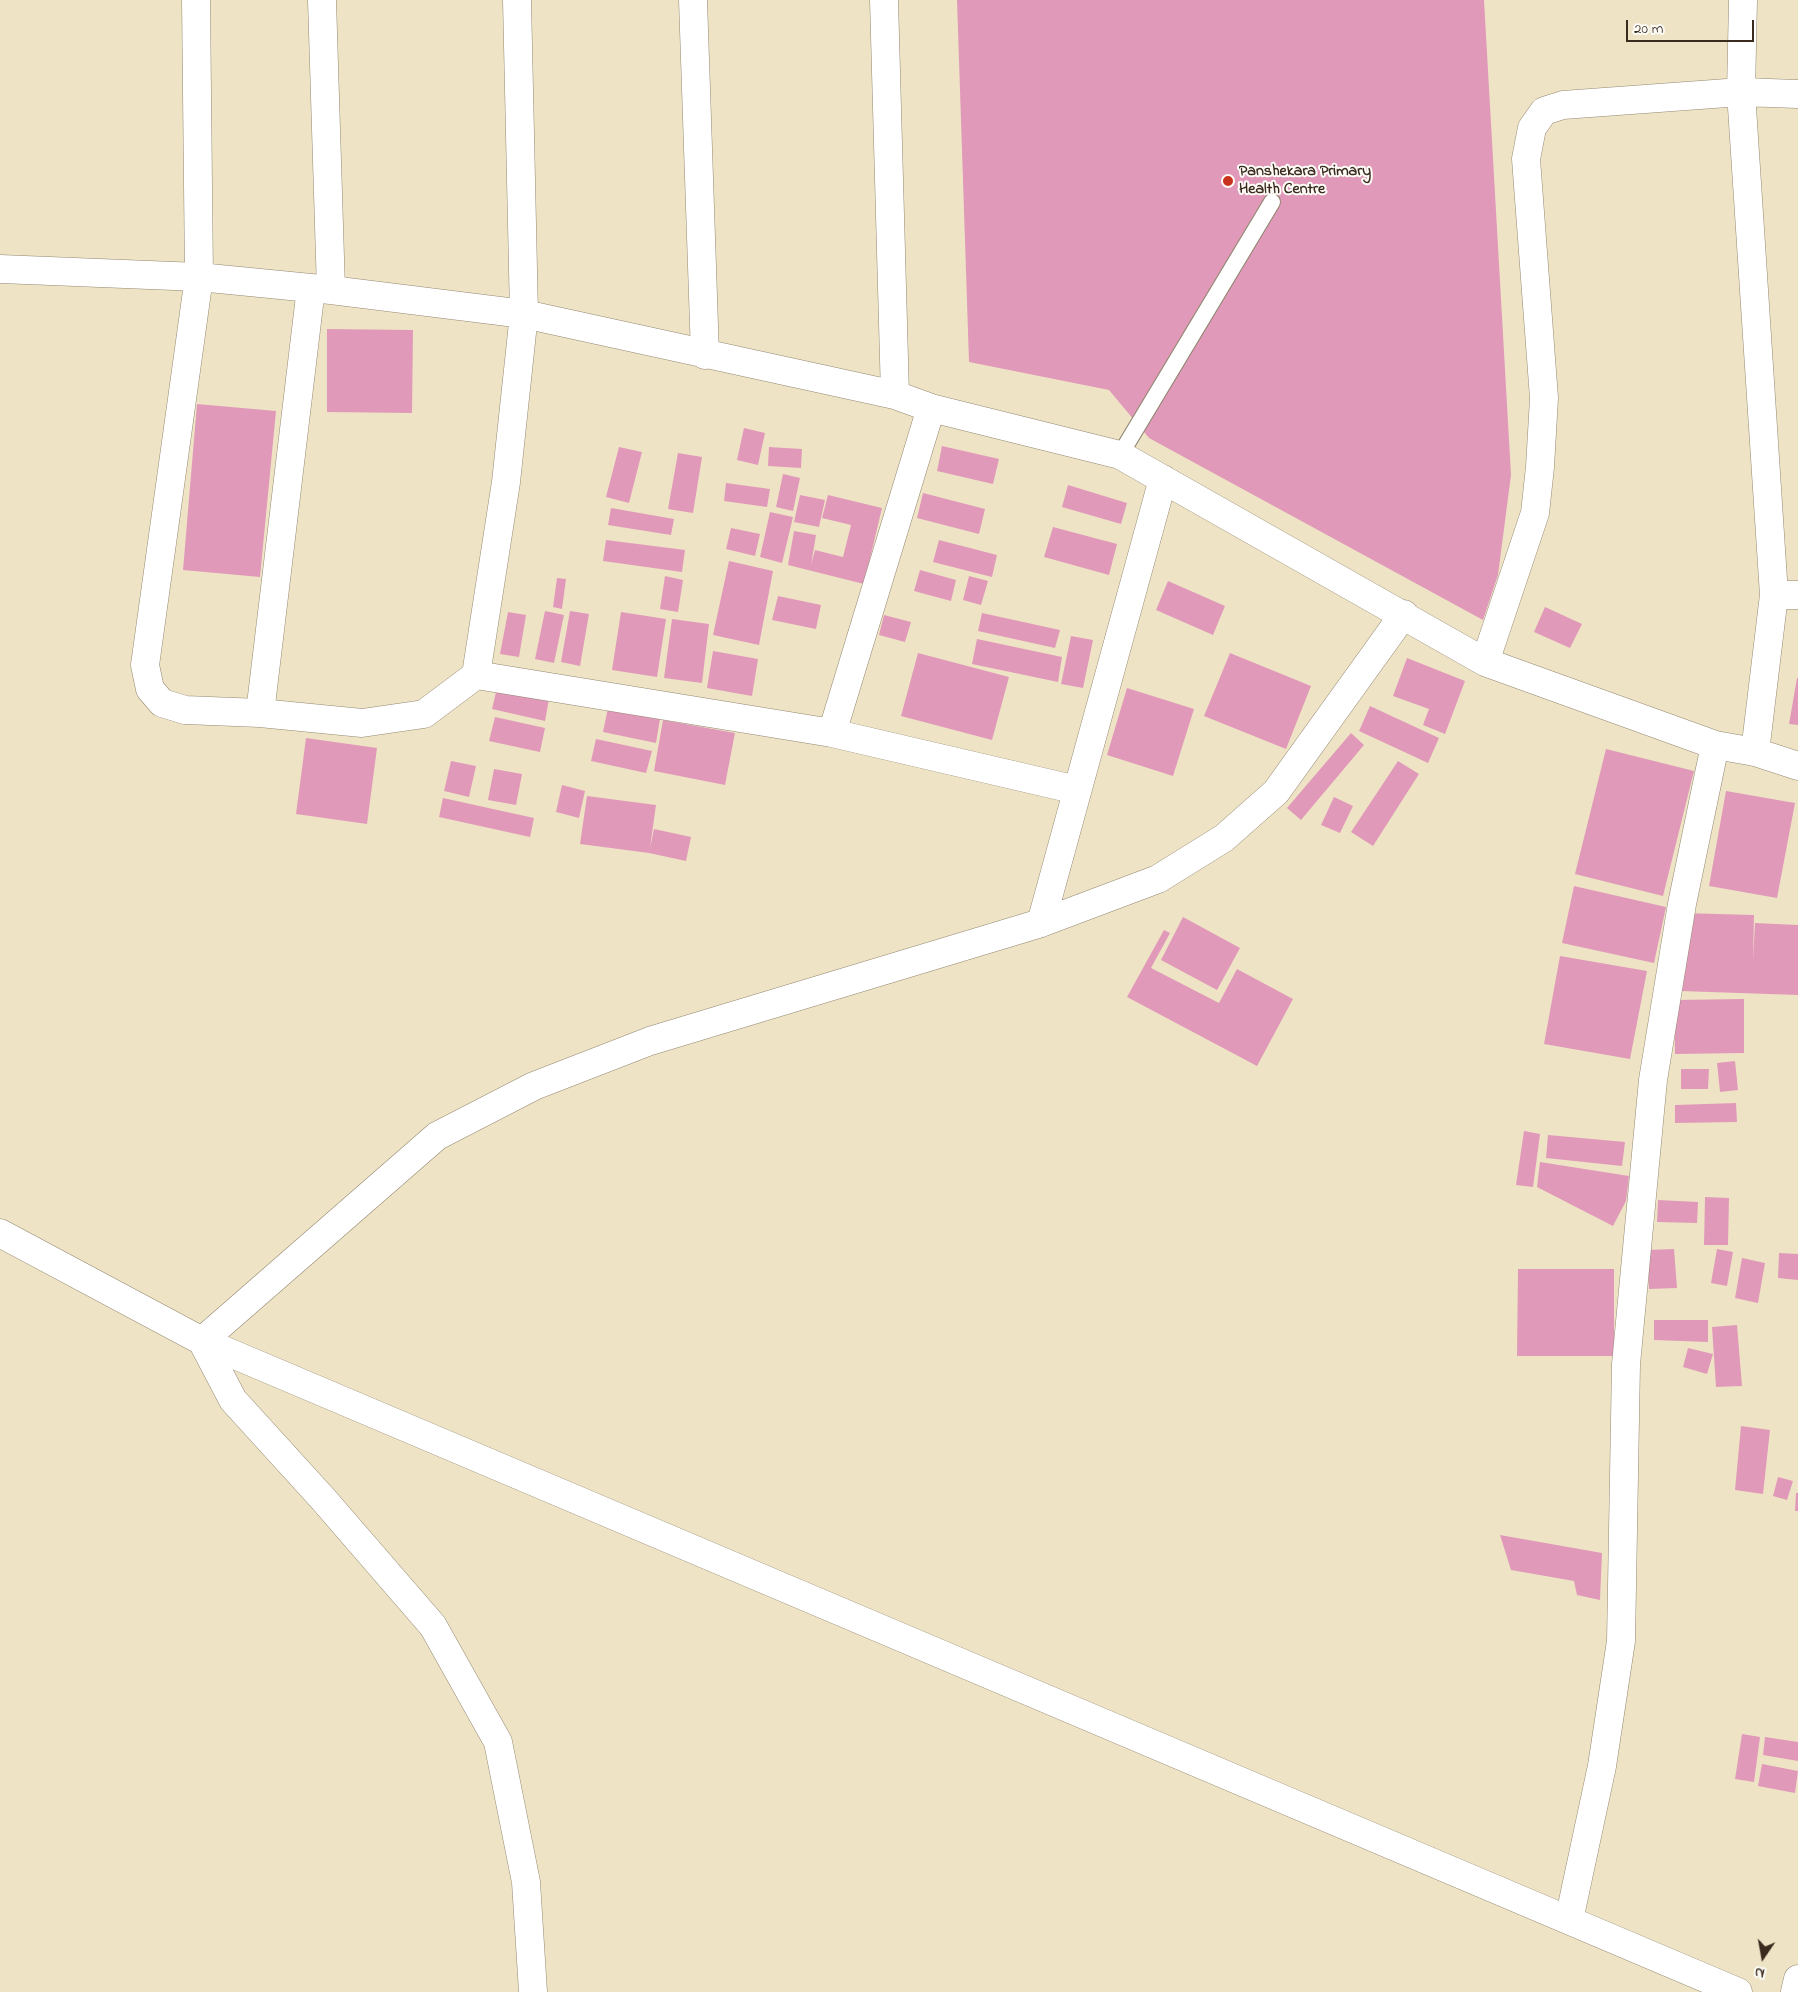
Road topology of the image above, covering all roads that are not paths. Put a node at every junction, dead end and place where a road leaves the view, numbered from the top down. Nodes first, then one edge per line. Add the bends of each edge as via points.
1 (196, 0) edge
2 (322, 0) edge
3 (517, 0) edge
4 (693, 0) edge
5 (884, 0) edge
6 (1743, 0) edge
7 (1741, 92) junction
8 (1798, 94) edge
9 (1272, 202) dead end
10 (0, 269) edge
11 (199, 277) junction
12 (321, 289) junction
13 (524, 314) junction
14 (705, 355) junction
15 (895, 396) junction
16 (931, 408) junction
17 (1120, 455) junction
18 (1163, 479) junction
19 (1786, 595) edge
20 (1404, 614) junction
21 (1485, 662) junction
22 (476, 675) junction
23 (260, 713) junction
24 (832, 733) junction
25 (1715, 745) junction
26 (1755, 752) junction
27 (1798, 766) edge
28 (1077, 790) junction
29 (1040, 923) junction
30 (0, 1233) edge
31 (202, 1341) junction
32 (1569, 1920) junction
33 (1798, 1978) edge
34 (533, 1992) edge
35 (1738, 1992) edge
36 (1795, 1992) edge

1 - 11 street
2 - 12 street
3 - 13 street
4 - 14 street
5 - 15 street
6 - 7 street
7 - 8 street
7 - 19 street
7 - 21 street via 1563,106 1544,111 1532,128 1526,159 1544,398 1540,467 1535,513
9 - 17 lane
10 - 11 street
11 - 12 street
11 - 23 street via 146,664 150,689 162,703 185,710
12 - 13 street
12 - 23 street
13 - 14 street
13 - 22 street via 506,482
14 - 15 street
15 - 16 street
16 - 17 street
16 - 24 street
17 - 18 street
18 - 20 street
18 - 28 street
19 - 26 street
20 - 21 street
20 - 29 street via 1276,792 1224,838 1158,879
21 - 25 street
22 - 23 street via 424,714 362,723
22 - 24 street
24 - 28 street
25 - 26 street
25 - 32 street via 1682,904 1653,1080 1626,1364 1621,1641 1602,1766
26 - 27 street
28 - 29 street
29 - 31 street via 650,1041 534,1086 437,1136
30 - 31 street
31 - 32 street
31 - 34 street via 233,1400 433,1626 498,1742 526,1882
32 - 35 street
33 - 36 street

